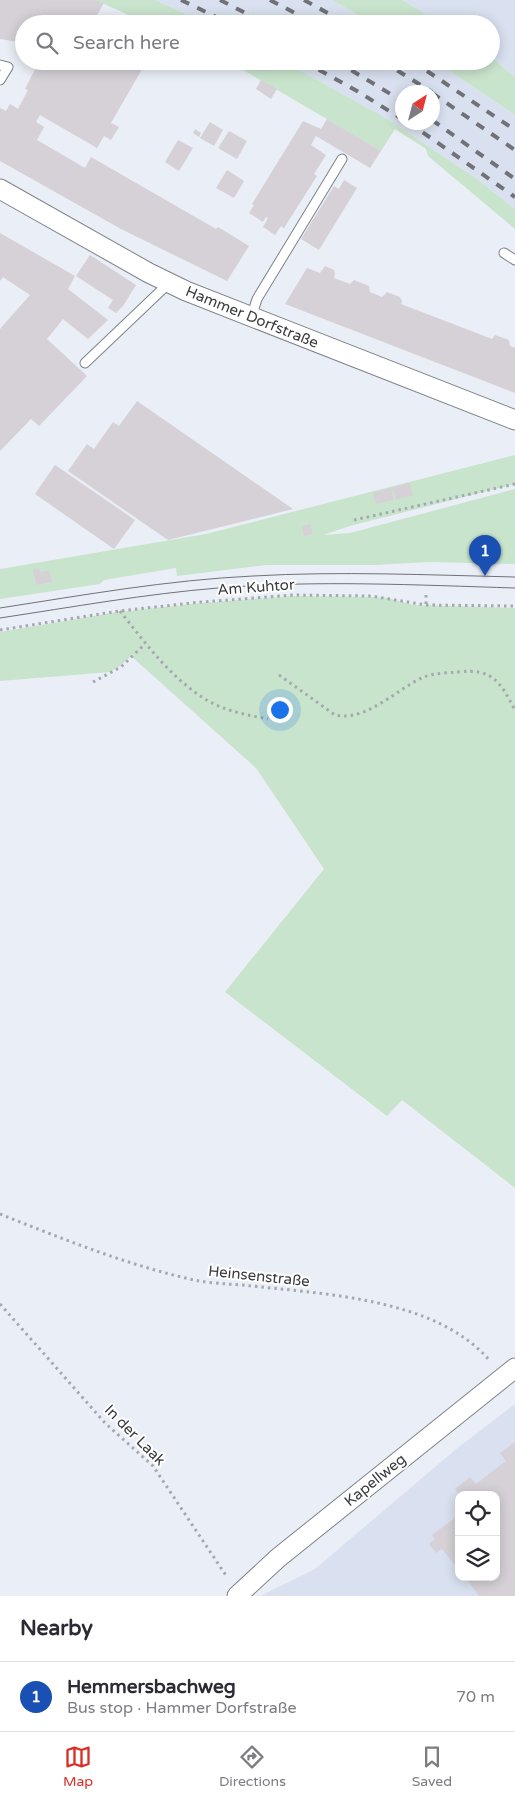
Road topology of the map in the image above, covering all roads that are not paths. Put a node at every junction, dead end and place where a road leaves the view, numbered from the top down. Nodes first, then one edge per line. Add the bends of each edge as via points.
1 (0, 65) edge
2 (0, 80) edge
3 (342, 159) dead end
4 (0, 190) edge
5 (504, 253) dead end
6 (515, 260) edge
7 (169, 283) junction
8 (251, 318) junction
9 (85, 363) dead end
10 (515, 420) edge
11 (509, 1372) edge
12 (238, 1595) edge

1 - 2 lane via 8,67
3 - 8 lane via 257,299
4 - 7 street, Hammer Dorfstraße
5 - 6 lane
7 - 8 street, Hammer Dorfstraße
7 - 9 lane
8 - 10 street, Hammer Dorfstraße
11 - 12 street, Kapellweg via 278,1558

